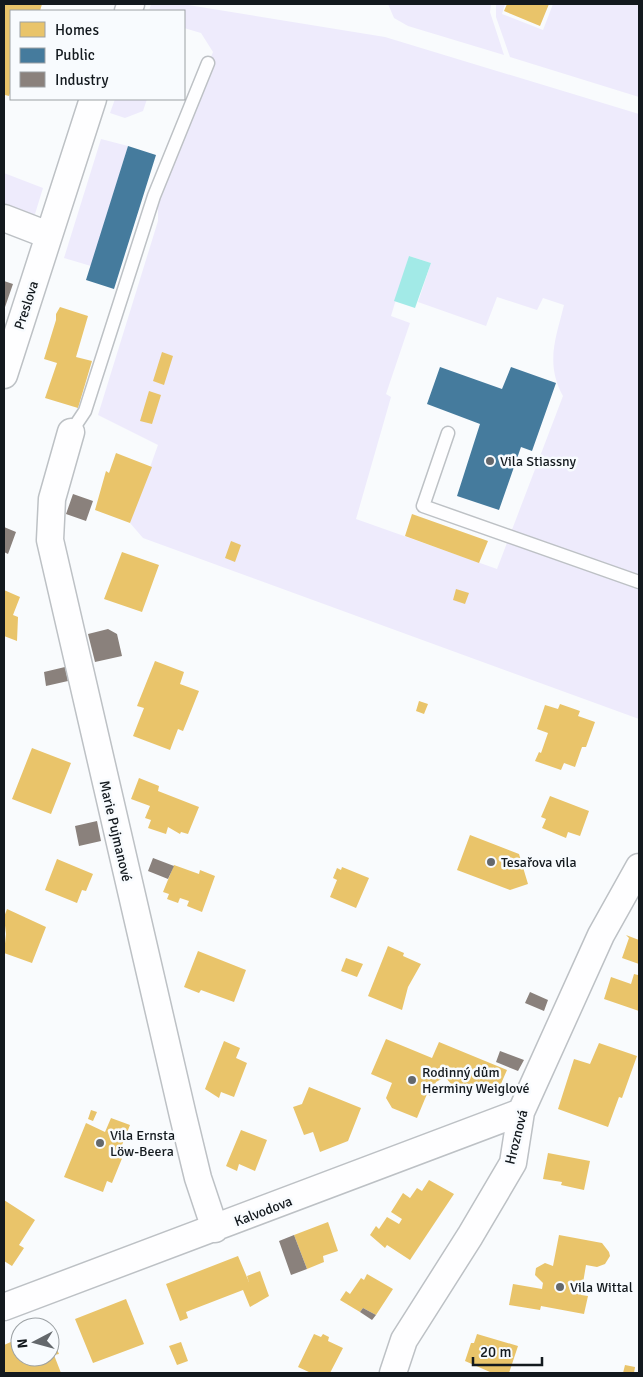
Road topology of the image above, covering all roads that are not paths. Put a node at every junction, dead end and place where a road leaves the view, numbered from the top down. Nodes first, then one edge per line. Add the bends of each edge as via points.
1 (208, 63) dead end
2 (93, 100) edge
3 (4, 218) edge
4 (48, 234) junction
5 (4, 376) edge
6 (72, 432) joint
7 (448, 433) dead end
8 (639, 582) edge
9 (639, 867) edge
10 (521, 1112) junction
11 (215, 1229) junction
12 (4, 1307) edge
13 (393, 1373) edge

1 - 6 lane via 154,196 85,411
2 - 4 street, Preslova
3 - 4 street
4 - 5 street, Preslova
6 - 11 street, Marie Pujmanové via 52,499 50,540 185,1125
7 - 8 lane via 423,506
9 - 10 street, Hroznová via 601,935
10 - 11 street, Kalvodova
10 - 13 street, Hroznová via 513,1163 404,1340
11 - 12 street, Kalvodova

